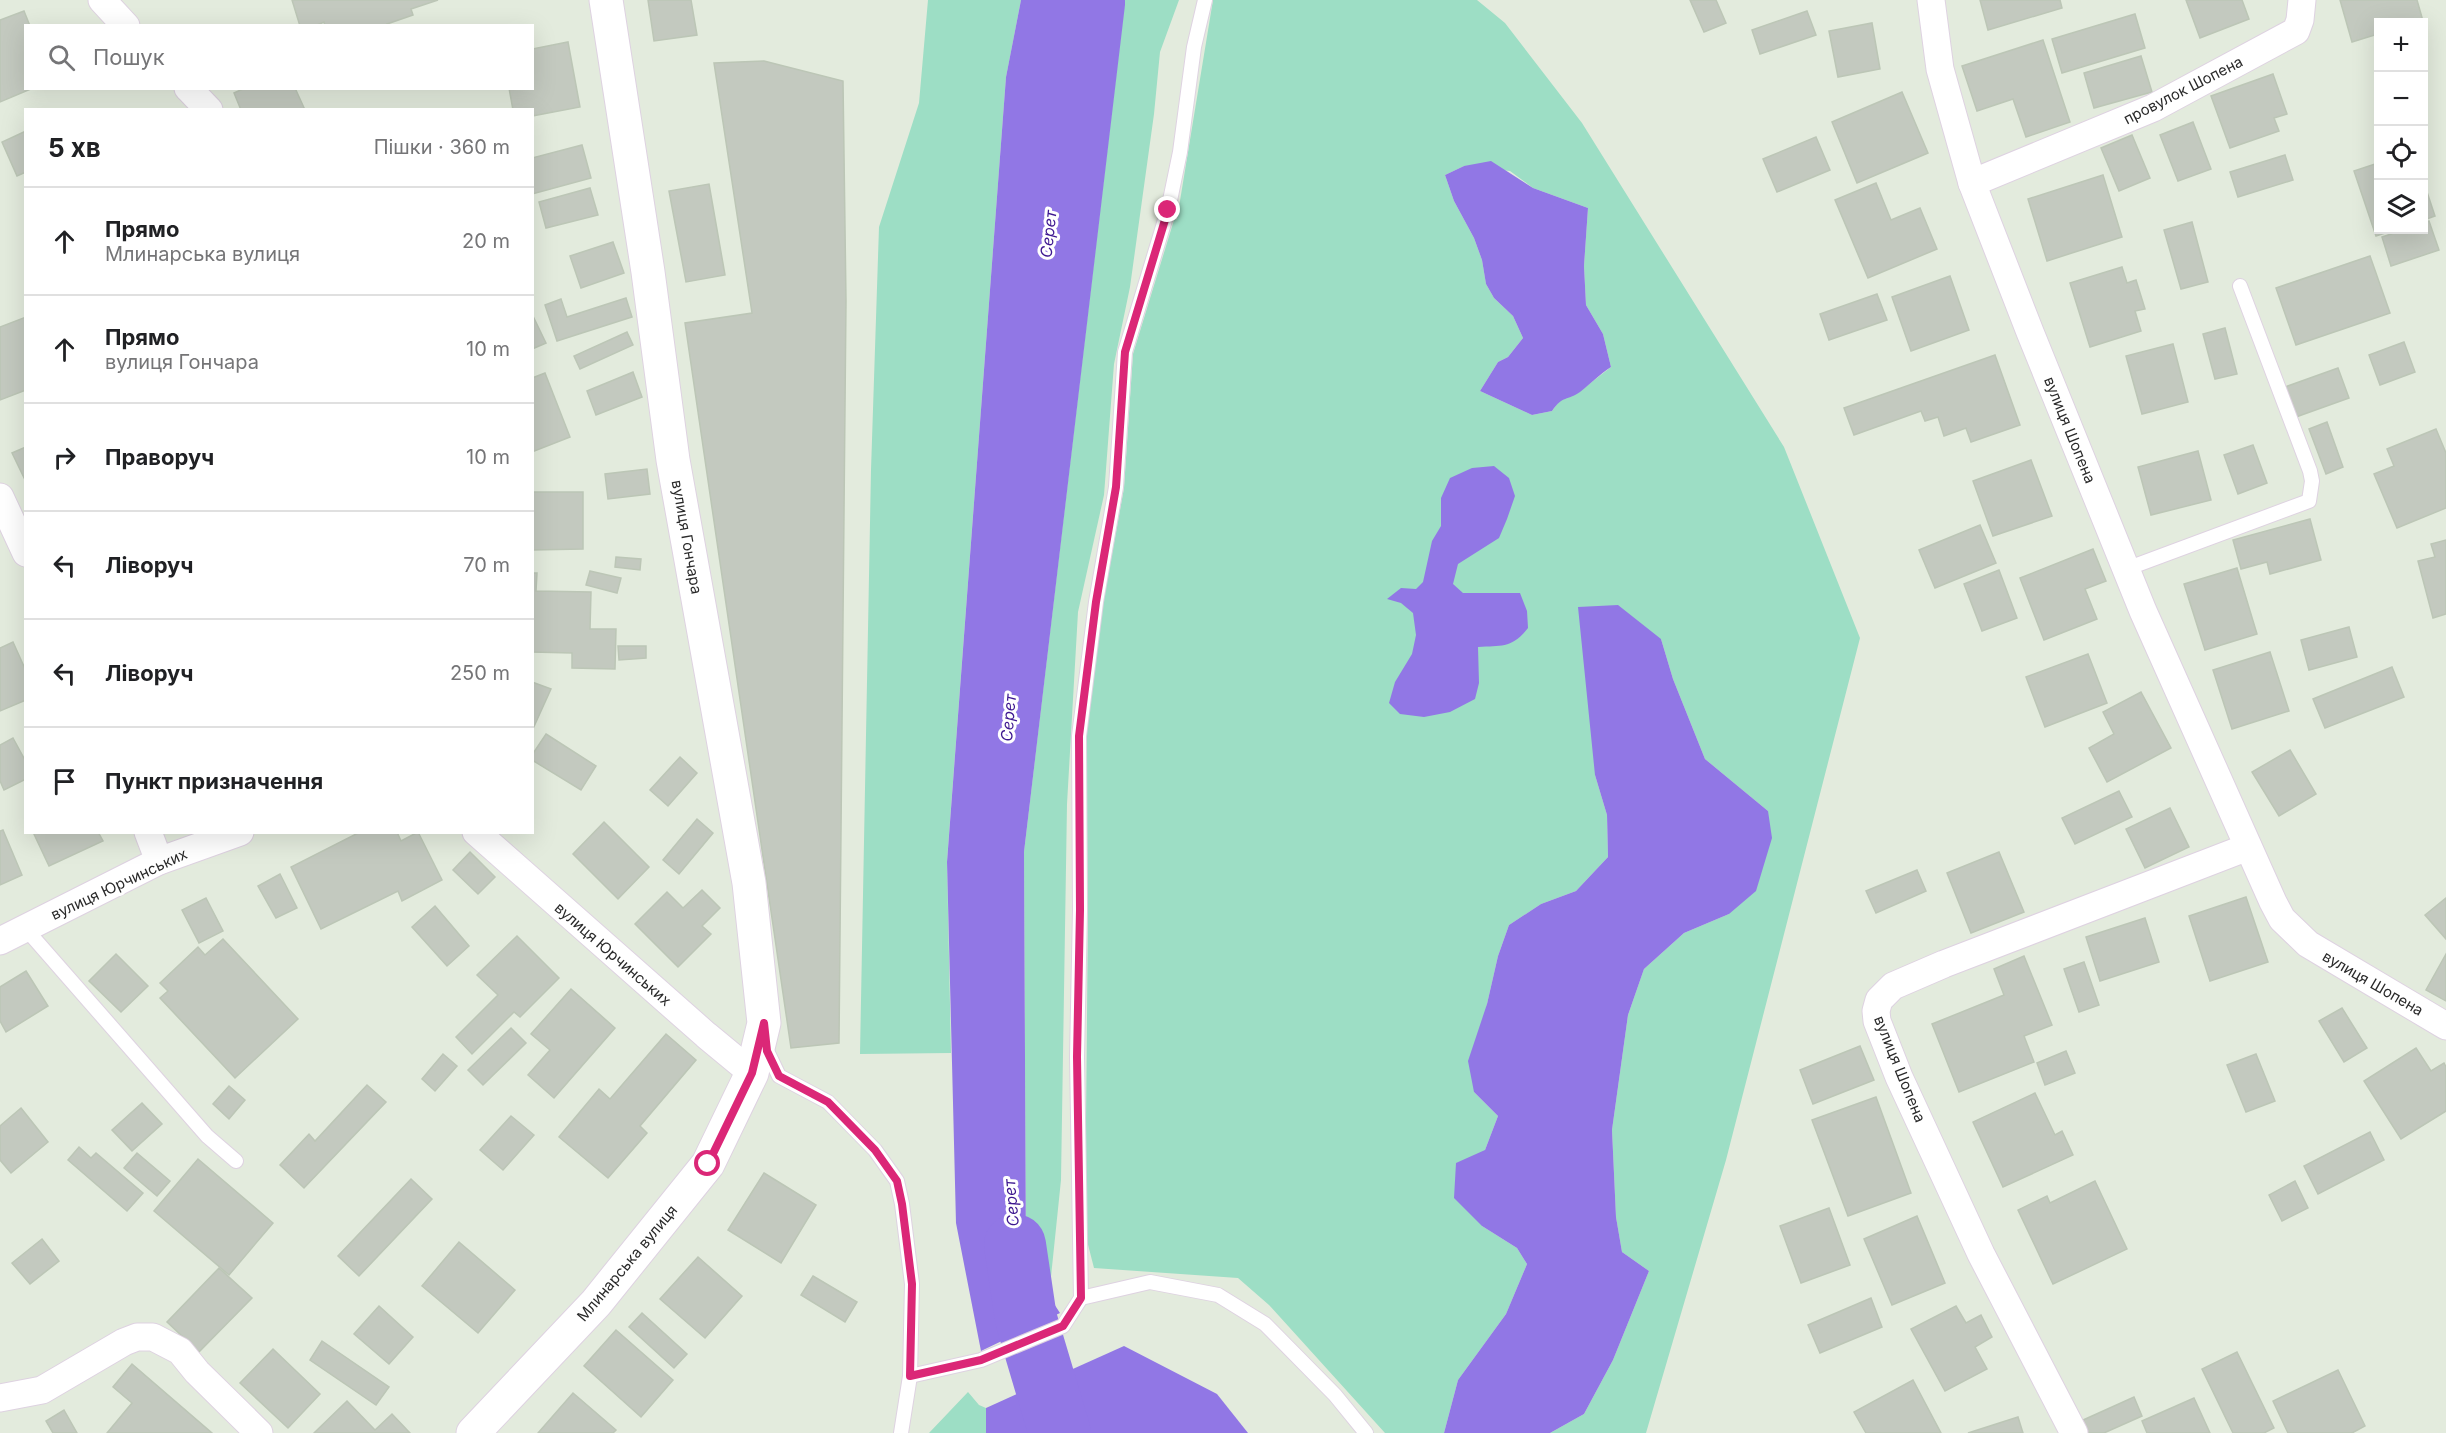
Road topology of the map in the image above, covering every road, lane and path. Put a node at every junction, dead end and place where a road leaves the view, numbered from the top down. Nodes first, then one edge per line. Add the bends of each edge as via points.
1 (102, 0) edge
2 (606, 0) edge
3 (1205, 0) edge
4 (1931, 0) edge
5 (2302, 0) edge
6 (124, 24) edge
7 (190, 90) edge
8 (206, 108) edge
9 (1972, 183) junction
10 (2240, 286) dead end
11 (0, 497) edge
12 (24, 549) edge
13 (2126, 569) junction
14 (149, 834) edge
15 (234, 834) edge
16 (478, 834) edge
17 (2248, 847) junction
18 (159, 861) junction
19 (25, 928) junction
20 (0, 941) edge
21 (764, 1023) junction
22 (2446, 1026) edge
23 (752, 1073) junction
24 (236, 1161) dead end
25 (1081, 1298) junction
26 (910, 1376) junction
27 (0, 1398) edge
28 (259, 1433) edge
29 (473, 1433) edge
30 (901, 1433) edge
31 (1366, 1433) edge
32 (2074, 1433) edge

1 - 6 street
2 - 21 street, вулиця Гончара via 673,460 748,883
3 - 25 lane via 1168,210 1125,352 1116,487 1079,736 1077,1057
4 - 9 street, вулиця Шопена via 1940,69
5 - 9 street, провулок Шопена via 2296,31 2153,108
7 - 8 street
9 - 13 street, вулиця Шопена
10 - 13 lane via 2310,471 2309,501
11 - 12 street
13 - 17 street, вулиця Шопена
14 - 18 street
15 - 18 street, вулиця Юрчинських
16 - 23 street, вулиця Юрчинських
17 - 22 street, вулиця Шопена via 2272,902 2295,934
17 - 32 street, вулиця Шопена via 1944,964 1893,986 1879,1000 1877,1022 1899,1077 1981,1254
18 - 19 street, вулиця Юрчинських
19 - 20 street, вулиця Юрчинських
19 - 24 lane via 207,1136
21 - 23 street, вулиця Гончара
21 - 26 lane via 767,1051 779,1076 828,1102 875,1150 897,1181 912,1284
23 - 29 street, Млинарська вулиця via 708,1164 596,1303
25 - 26 lane via 1063,1326 981,1360
25 - 31 lane via 1150,1282 1218,1295 1265,1323
26 - 30 lane
27 - 28 street via 42,1390 124,1342 153,1337 180,1351

